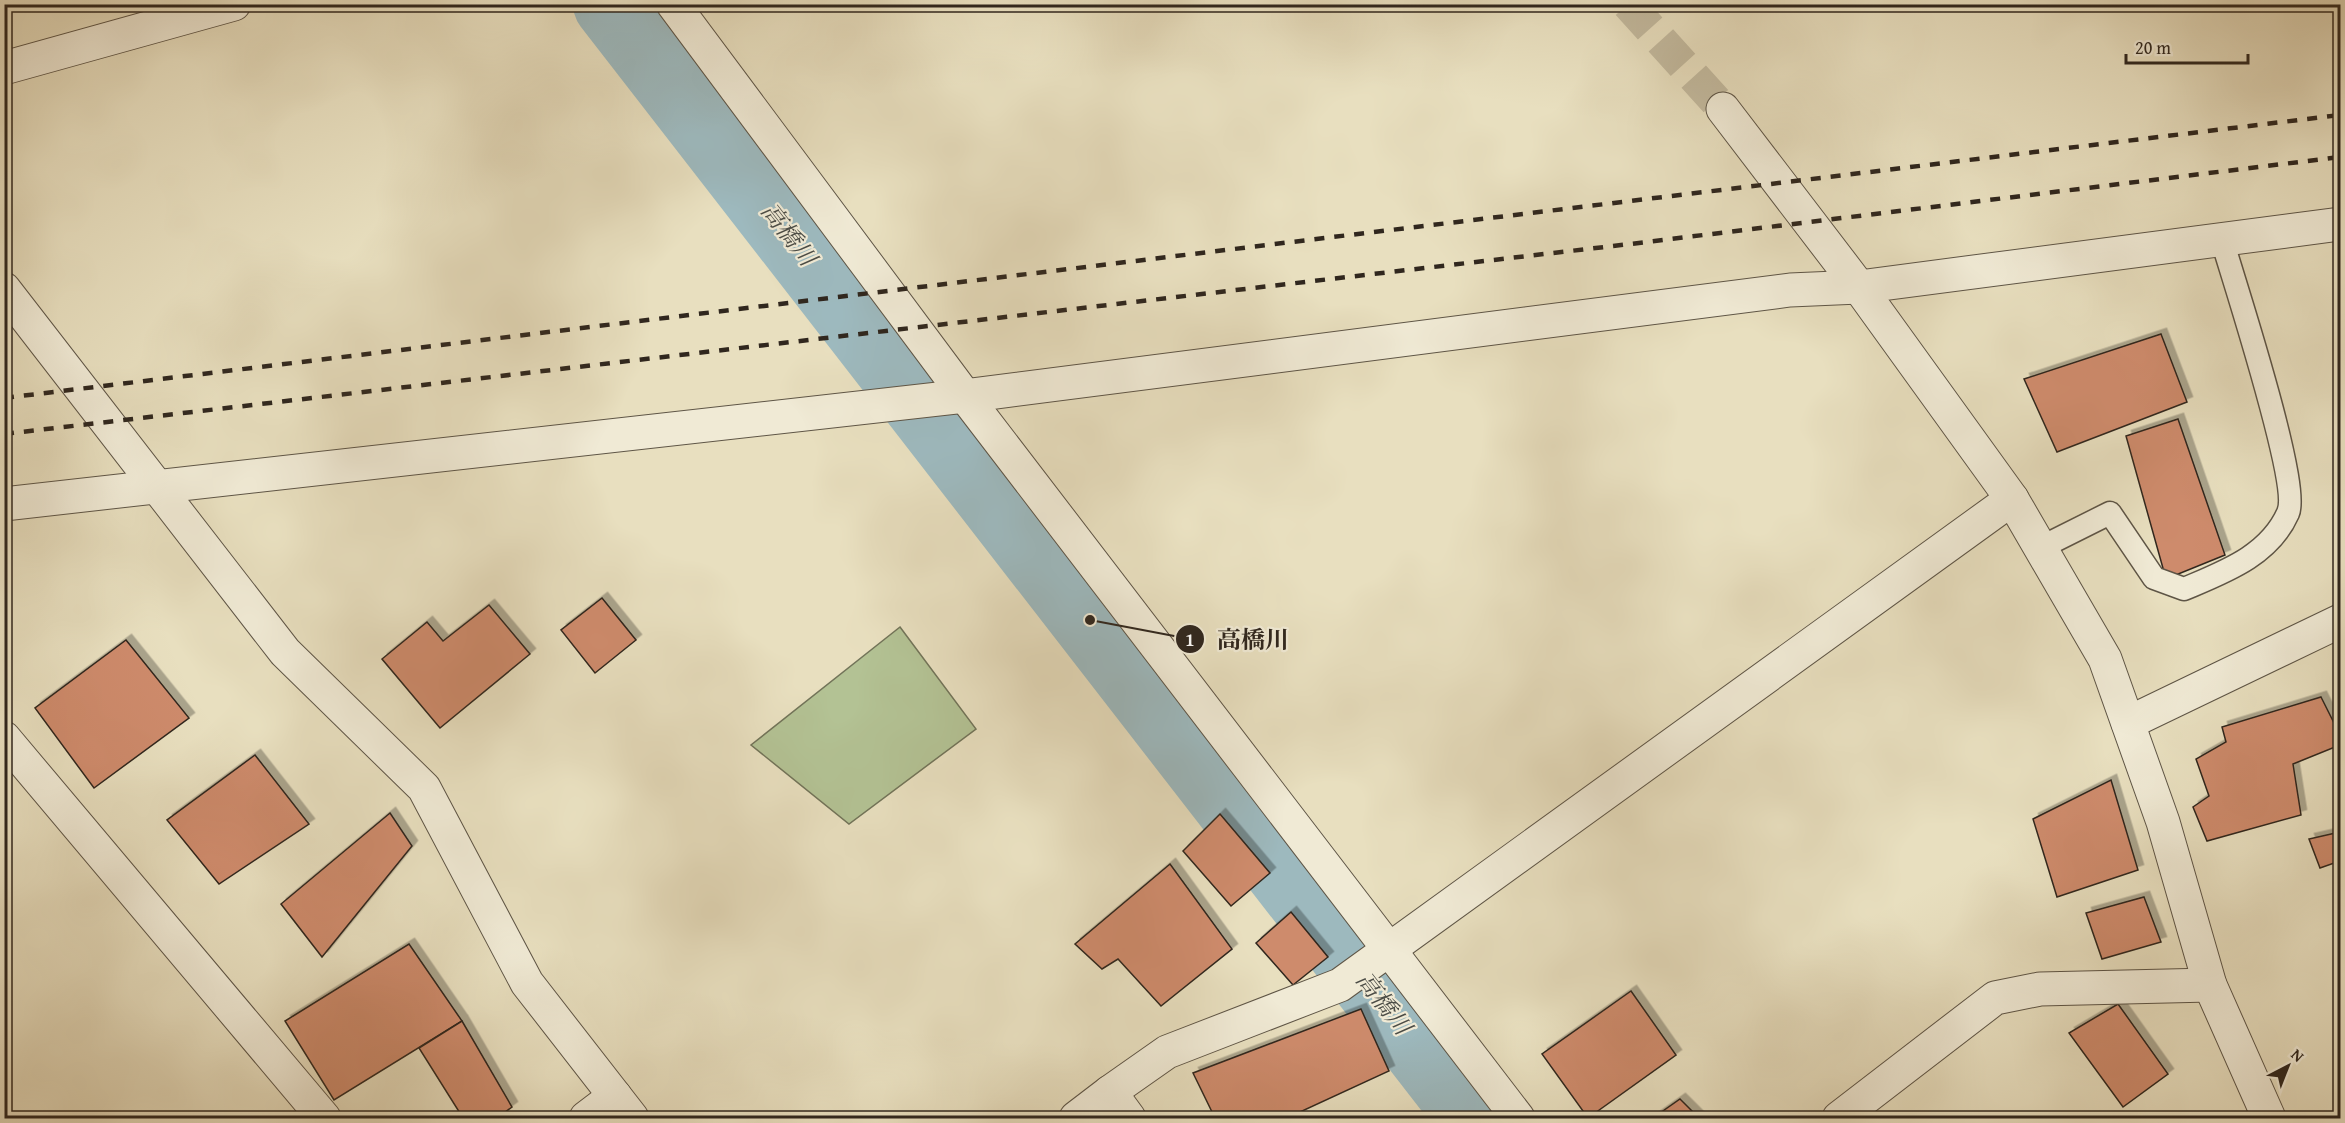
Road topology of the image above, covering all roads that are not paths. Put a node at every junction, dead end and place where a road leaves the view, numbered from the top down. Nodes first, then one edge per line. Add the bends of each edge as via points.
1 (234, 4) edge
2 (673, 4) edge
3 (4, 68) edge
4 (1724, 109) tunnel mouth
5 (2340, 224) edge
6 (2222, 240) junction
7 (1859, 286) junction
8 (4, 289) edge
9 (965, 396) junction
10 (158, 488) junction
11 (2012, 499) junction
12 (4, 504) edge
13 (2040, 548) junction
14 (2340, 621) edge
15 (2128, 723) junction
16 (4, 738) edge
17 (1390, 951) junction
18 (2210, 986) junction
19 (1110, 1092) junction
20 (624, 1108) edge
21 (324, 1119) edge
22 (586, 1119) edge
23 (1076, 1119) edge
24 (1129, 1119) edge
25 (1518, 1119) edge
26 (1839, 1119) edge
27 (2269, 1119) edge

1 - 3 street
2 - 9 street
4 - 7 street
5 - 6 street
6 - 7 street
6 - 13 lane via 2282,444 2290,511 2268,544 2231,568 2184,590 2154,578 2110,513
7 - 9 street via 1790,290
7 - 11 street
8 - 10 street
9 - 10 street
9 - 17 street
10 - 12 street
10 - 20 street via 285,652 424,788 527,982
11 - 13 street
11 - 17 street
13 - 15 street via 2105,659
14 - 15 street
15 - 18 street via 2163,822
16 - 21 street
17 - 19 street via 1340,985 1167,1052
17 - 25 street
18 - 26 street via 2040,989 1995,998
18 - 27 street
19 - 23 street
19 - 24 street
20 - 22 street

